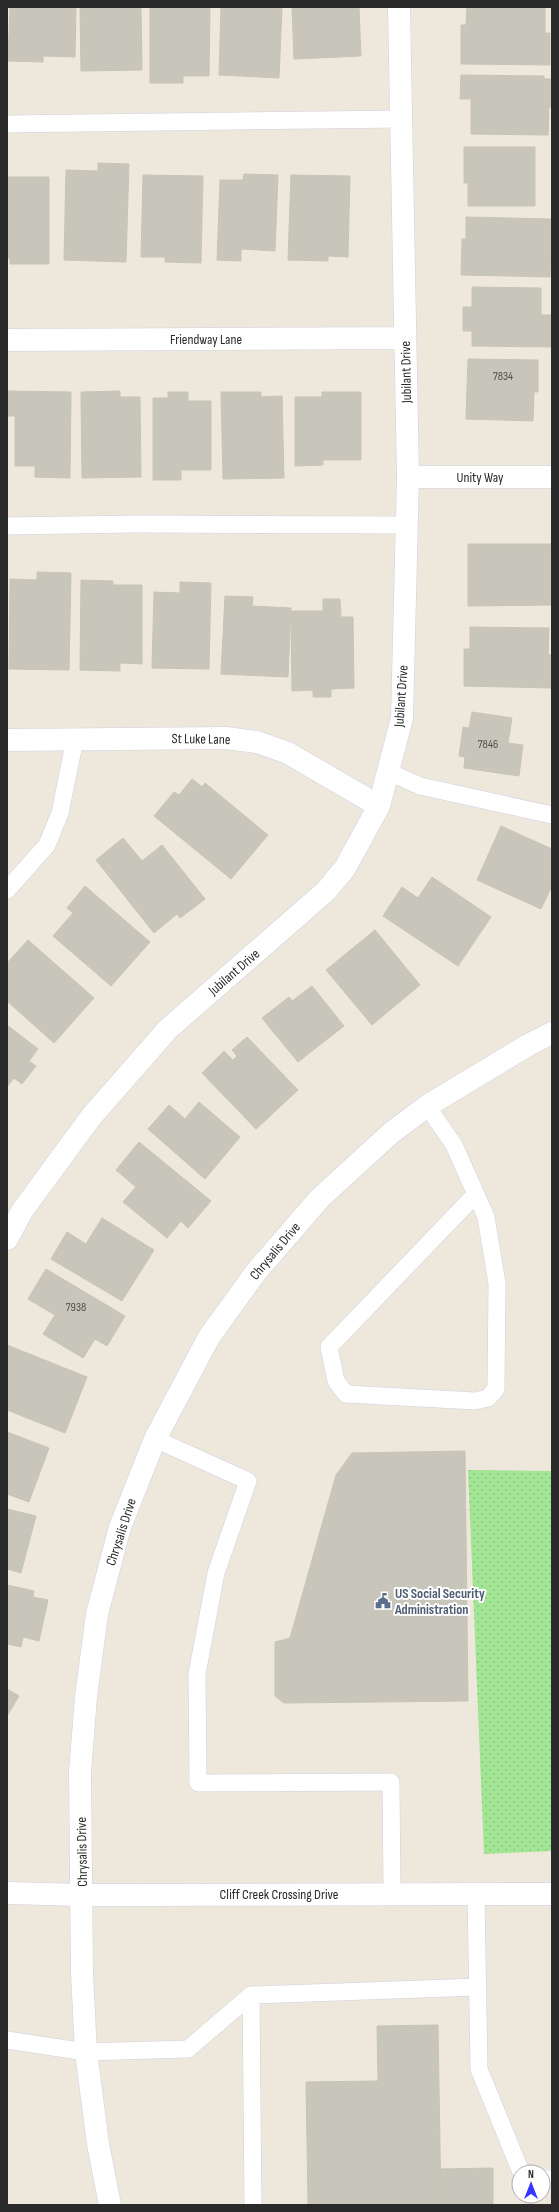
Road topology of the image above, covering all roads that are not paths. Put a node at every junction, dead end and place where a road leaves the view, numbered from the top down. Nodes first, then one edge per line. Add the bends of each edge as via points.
1 (399, 7) edge
2 (401, 120) junction
3 (7, 124) edge
4 (405, 338) junction
5 (7, 340) edge
6 (408, 477) junction
7 (552, 477) edge
8 (407, 525) junction
9 (7, 526) edge
10 (75, 739) junction
11 (7, 740) edge
12 (388, 772) junction
13 (379, 806) junction
14 (552, 815) edge
15 (7, 890) edge
16 (552, 1033) edge
17 (427, 1106) junction
18 (476, 1194) junction
19 (7, 1239) edge
20 (155, 1439) junction
21 (7, 1893) edge
22 (392, 1894) junction
23 (476, 1894) junction
24 (552, 1894) edge
25 (82, 1895) junction
26 (478, 1987) junction
27 (251, 1995) junction
28 (7, 2040) edge
29 (86, 2052) junction
30 (518, 2164) edge
31 (110, 2205) edge
32 (253, 2205) edge

1 - 2 street, Jubilant Drive
2 - 3 lane
2 - 4 street, Jubilant Drive
4 - 5 street, Friendway Lane
4 - 6 street, Jubilant Drive
6 - 7 street, Unity Way
6 - 8 street, Jubilant Drive
8 - 9 lane
8 - 12 street, Jubilant Drive via 402,718
10 - 11 street, St Luke Lane
10 - 13 street, St Luke Lane via 226,738 258,742 288,752
10 - 15 lane via 60,813 47,846
12 - 13 street, Jubilant Drive
12 - 14 lane via 420,786
13 - 19 street, Jubilant Drive via 345,868 326,891 168,1029 91,1117 22,1211
16 - 17 street, Chrysalis Drive
17 - 18 lane via 454,1145
17 - 20 street, Chrysalis Drive via 391,1133 320,1198 256,1272 209,1337
18 - 18 lane via 486,1217 497,1283 496,1389 488,1398 475,1401 346,1394 336,1381 329,1347
20 - 22 lane via 248,1481 216,1573 197,1674 198,1783 391,1782
20 - 25 street, Chrysalis Drive via 120,1527 97,1614 86,1697 80,1772
21 - 25 street, Cliff Creek Crossing Drive
22 - 23 street, Cliff Creek Crossing Drive
22 - 25 street, Cliff Creek Crossing Drive
23 - 24 street, Cliff Creek Crossing Drive
23 - 26 lane
25 - 29 street, Chrysalis Drive via 82,1974
26 - 27 lane
26 - 30 lane via 479,2069
27 - 29 lane via 188,2049
27 - 32 lane
28 - 29 lane
29 - 31 street, Chrysalis Drive via 98,2144

